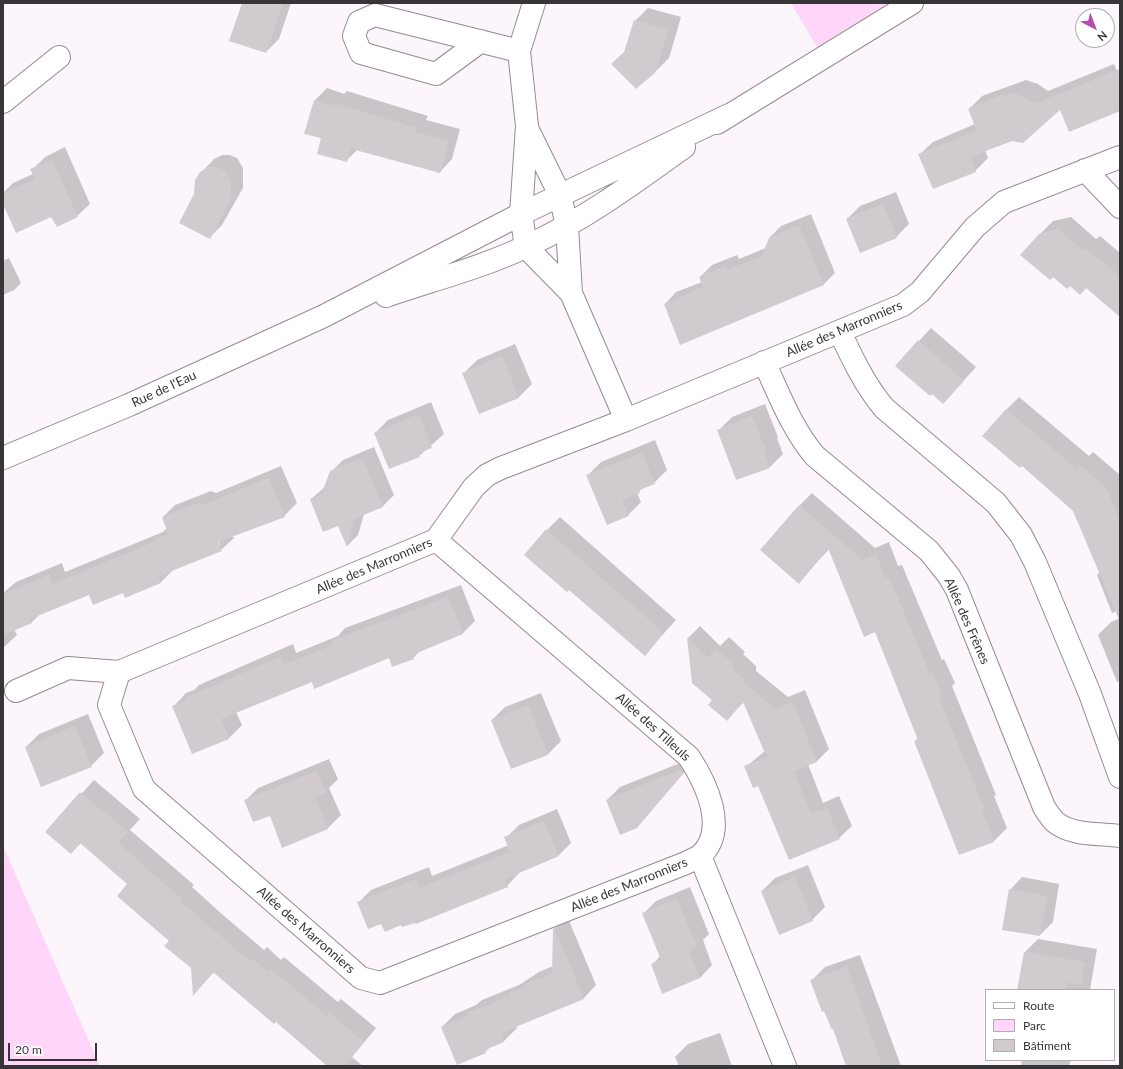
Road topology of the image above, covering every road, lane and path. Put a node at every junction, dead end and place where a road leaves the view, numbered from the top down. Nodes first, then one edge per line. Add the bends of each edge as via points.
1 (534, 3) edge
2 (912, 3) edge
3 (481, 42) junction
4 (519, 51) junction
5 (59, 56) dead end
6 (3, 102) edge
7 (729, 115) junction
8 (527, 126) junction
9 (1120, 157) edge
10 (1085, 170) junction
11 (560, 195) junction
12 (1120, 207) edge
13 (521, 214) junction
14 (567, 226) junction
15 (526, 247) junction
16 (571, 293) junction
17 (324, 316) junction
18 (840, 332) junction
19 (764, 362) junction
20 (626, 420) junction
21 (3, 458) edge
22 (436, 540) junction
23 (119, 672) junction
24 (16, 690) dead end
25 (1120, 777) edge
26 (1120, 836) edge
27 (700, 856) junction
28 (785, 1066) edge

1 - 4 street
2 - 7 street
3 - 3 street via 375,15 359,22 354,36 361,53 436,74
3 - 4 street
4 - 8 street
5 - 6 street
7 - 11 street
7 - 14 street via 606,203
8 - 11 street
8 - 13 street
9 - 10 street, Allée des Marronniers
10 - 12 street
10 - 18 street, Allée des Marronniers via 1004,202 975,226 920,292 903,305
11 - 13 street
11 - 14 street
13 - 15 street
13 - 17 street
14 - 15 street
14 - 16 street
15 - 16 street
15 - 17 street
16 - 20 street
17 - 21 street, Rue de l'Eau via 129,405
18 - 19 street, Allée des Marronniers
18 - 25 street via 869,389 884,408 996,503 1021,535 1035,562 1090,694
19 - 20 street, Allée des Marronniers
19 - 26 street, Allée des Frênes via 804,444 929,551 949,576 1050,817 1063,827 1075,831
20 - 22 street, Allée des Marronniers via 487,475 474,487
22 - 23 street, Allée des Marronniers
22 - 27 street, Allée des Tilleuls via 689,757 700,774 715,821 714,836
23 - 24 street, Allée des Marronniers via 68,668
23 - 27 street, Allée des Marronniers via 108,705 144,789 362,978 380,983
27 - 28 street

